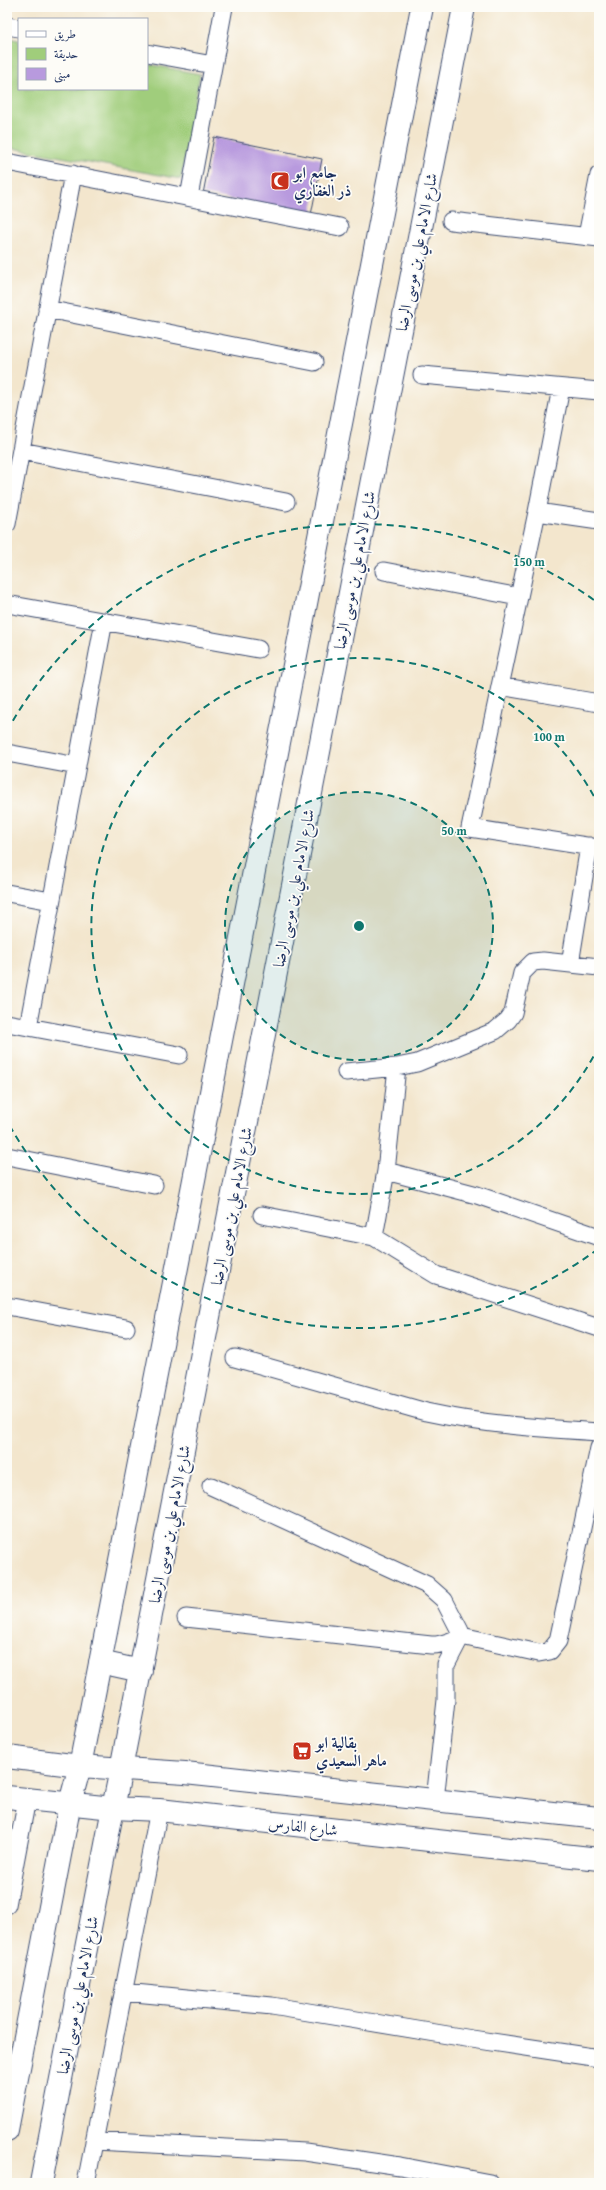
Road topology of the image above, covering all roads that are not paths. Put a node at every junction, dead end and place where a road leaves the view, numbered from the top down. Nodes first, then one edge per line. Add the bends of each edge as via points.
1 (224, 7) edge
2 (422, 7) edge
3 (464, 7) edge
4 (7, 26) edge
5 (18, 28) edge
6 (148, 53) edge
7 (213, 65) junction
8 (7, 162) edge
9 (73, 174) junction
10 (599, 175) edge
11 (189, 197) junction
12 (451, 221) dead end
13 (340, 227) dead end
14 (593, 237) edge
15 (47, 309) junction
16 (314, 362) dead end
17 (422, 375) dead end
18 (561, 388) junction
19 (599, 391) edge
20 (21, 451) junction
21 (286, 502) dead end
22 (537, 512) junction
23 (599, 521) edge
24 (7, 524) edge
25 (384, 572) dead end
26 (519, 597) junction
27 (7, 604) edge
28 (104, 621) junction
29 (258, 649) dead end
30 (500, 686) junction
31 (599, 704) edge
32 (7, 753) edge
33 (77, 766) junction
34 (594, 847) edge
35 (7, 893) edge
36 (51, 901) junction
37 (570, 964) junction
38 (599, 967) edge
39 (7, 1023) edge
40 (28, 1027) junction
41 (179, 1055) dead end
42 (397, 1067) junction
43 (346, 1072) dead end
44 (7, 1156) edge
45 (386, 1171) junction
46 (154, 1185) dead end
47 (262, 1215) dead end
48 (374, 1237) junction
49 (599, 1237) edge
50 (7, 1306) edge
51 (126, 1328) dead end
52 (599, 1328) edge
53 (235, 1358) dead end
54 (599, 1432) edge
55 (599, 1448) edge
56 (211, 1486) dead end
57 (186, 1618) dead end
58 (460, 1638) junction
59 (100, 1662) junction
60 (140, 1671) junction
61 (7, 1757) edge
62 (80, 1766) junction
63 (122, 1769) junction
64 (17, 1798) edge
65 (435, 1800) junction
66 (70, 1803) junction
67 (113, 1808) junction
68 (159, 1810) junction
69 (599, 1818) edge
70 (599, 1859) edge
71 (7, 1905) edge
72 (124, 1992) junction
73 (599, 2058) edge
74 (7, 2130) edge
75 (94, 2141) junction
76 (41, 2183) edge
77 (86, 2183) edge
78 (490, 2183) edge

1 - 7 street
2 - 59 main road
3 - 60 main road, شارع الامام علي بن موسى الرضا
4 - 5 street
6 - 7 street
7 - 11 street
8 - 9 street
9 - 11 street
9 - 15 street
10 - 14 street
11 - 13 street
12 - 14 street
15 - 16 street
15 - 20 street
17 - 18 street
18 - 19 street
18 - 22 street
20 - 21 street
20 - 24 street
22 - 23 street
22 - 26 street
25 - 26 street
26 - 30 street
27 - 28 street
28 - 29 street
28 - 33 street
30 - 31 street
30 - 34 street via 470,828
32 - 33 street
33 - 36 street
34 - 37 street
35 - 36 street
36 - 40 street
37 - 38 street
37 - 42 street via 538,960 529,964 522,973 513,1013 502,1027 435,1057
39 - 40 street
40 - 41 street
42 - 43 street
42 - 45 street
44 - 46 street
45 - 48 street
45 - 49 street via 477,1195
47 - 48 street
48 - 52 street via 436,1275
50 - 51 street
53 - 54 street via 457,1419 521,1428
55 - 58 street via 555,1647 545,1653 539,1653 466,1637
56 - 58 street via 428,1585 450,1610 458,1625
57 - 58 street via 431,1646
58 - 65 street via 446,1665 446,1700
59 - 60 main road
59 - 62 main road
60 - 63 main road, شارع الامام علي بن موسى الرضا
61 - 62 main road
62 - 63 main road
62 - 66 main road
63 - 65 main road via 184,1772
63 - 67 main road, شارع الامام علي بن موسى الرضا
64 - 66 main road, شارع الفارس
64 - 71 street
65 - 69 main road
66 - 67 main road, شارع الفارس
66 - 74 main road
67 - 68 main road, شارع الفارس
67 - 76 main road, شارع الامام علي بن موسى الرضا
68 - 70 main road, شارع الفارس
68 - 72 street
72 - 73 street via 272,2006 472,2040
72 - 75 street
75 - 77 street
75 - 78 street via 305,2152

